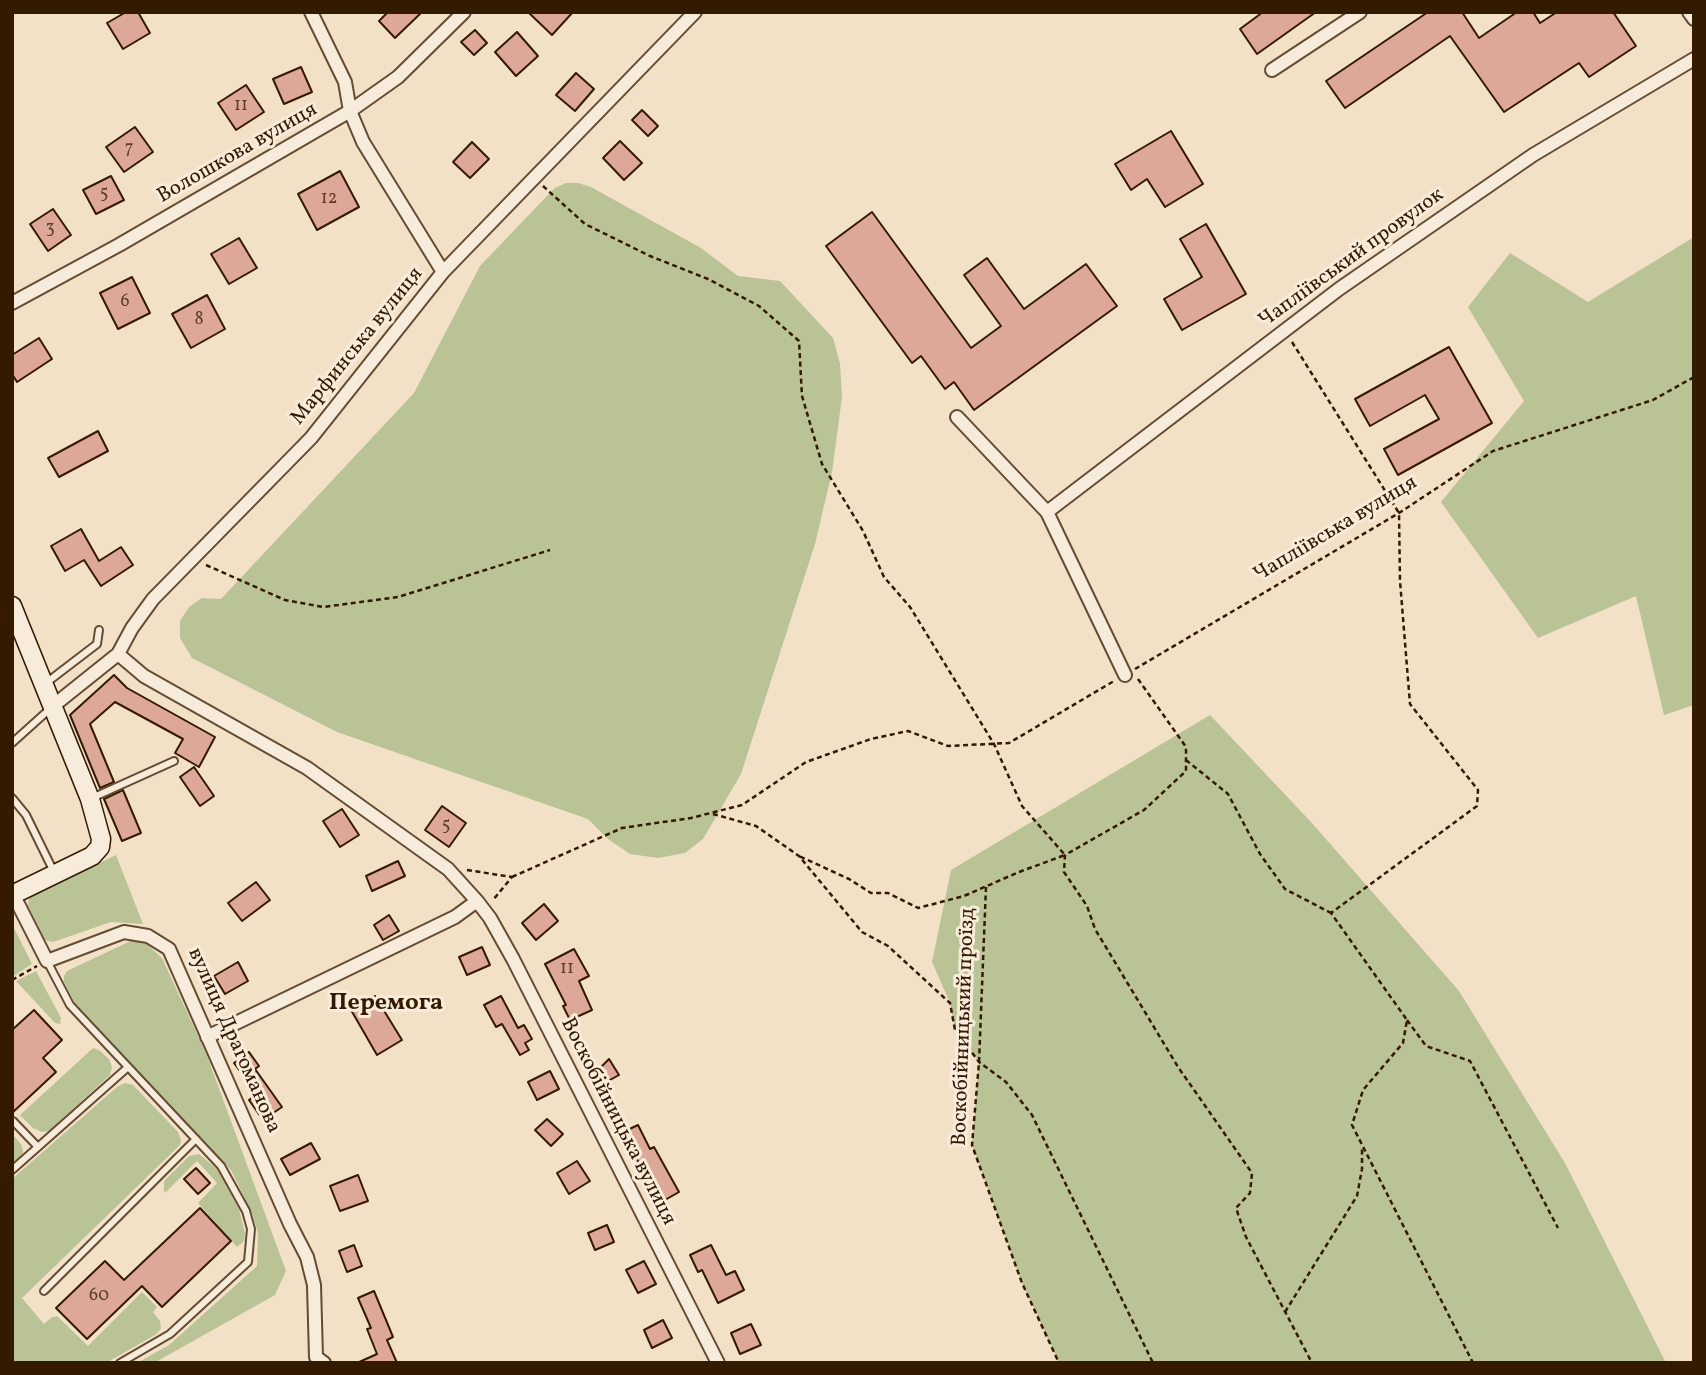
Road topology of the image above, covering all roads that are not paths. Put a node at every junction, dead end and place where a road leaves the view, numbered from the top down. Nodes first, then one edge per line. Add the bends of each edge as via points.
1 (311, 12) edge
2 (464, 12) edge
3 (695, 12) edge
4 (1360, 12) edge
5 (1689, 12) edge
6 (1694, 19) edge
7 (1694, 58) edge
8 (1272, 70) dead end
9 (350, 111) junction
10 (443, 272) junction
11 (12, 303) edge
12 (957, 417) dead end
13 (1047, 512) junction
14 (12, 606) edge
15 (99, 630) dead end
16 (118, 654) junction
17 (1128, 673) road end
18 (44, 684) junction
19 (53, 706) junction
20 (12, 743) edge
21 (174, 761) dead end
22 (12, 798) edge
23 (90, 799) junction
24 (55, 873) junction
25 (13, 894) edge
26 (480, 906) junction
27 (47, 961) junction
28 (207, 1037) junction
29 (128, 1068) junction
30 (13, 1121) edge
31 (196, 1139) junction
32 (38, 1147) junction
33 (12, 1170) edge
34 (44, 1291) dead end
35 (120, 1363) edge
36 (324, 1363) edge
37 (718, 1363) edge

1 - 9 street via 345,82
2 - 9 street, Волошкова вулиця via 398,78
3 - 10 street, Марфинська вулиця
4 - 8 street
5 - 6 street
7 - 13 street, Чапліївський провулок via 1533,155 1339,289
9 - 10 street via 363,142
9 - 11 street, Волошкова вулиця
10 - 16 street, Марфинська вулиця via 311,438 153,599
12 - 13 street
13 - 17 street
14 - 18 street via 22,640
15 - 18 lane via 97,644
16 - 19 street, Марфинська вулиця
16 - 26 street, Воскобійницька вулиця via 144,676 307,768 447,869
18 - 19 street
19 - 20 lane
19 - 23 street
21 - 23 lane
22 - 24 lane via 26,815
23 - 24 street via 100,847 92,856
24 - 25 street
25 - 27 street
26 - 28 street
26 - 37 street, Воскобійницька вулиця via 513,959
27 - 28 street, вулиця Драгоманова via 124,932 148,936 169,949
27 - 29 lane via 70,1005
28 - 36 street, вулиця Драгоманова via 307,1256 314,1285 316,1357
29 - 31 lane
29 - 32 lane
30 - 32 lane
31 - 34 lane
31 - 35 lane via 221,1166 246,1211 251,1229 248,1262 170,1334
32 - 33 lane

